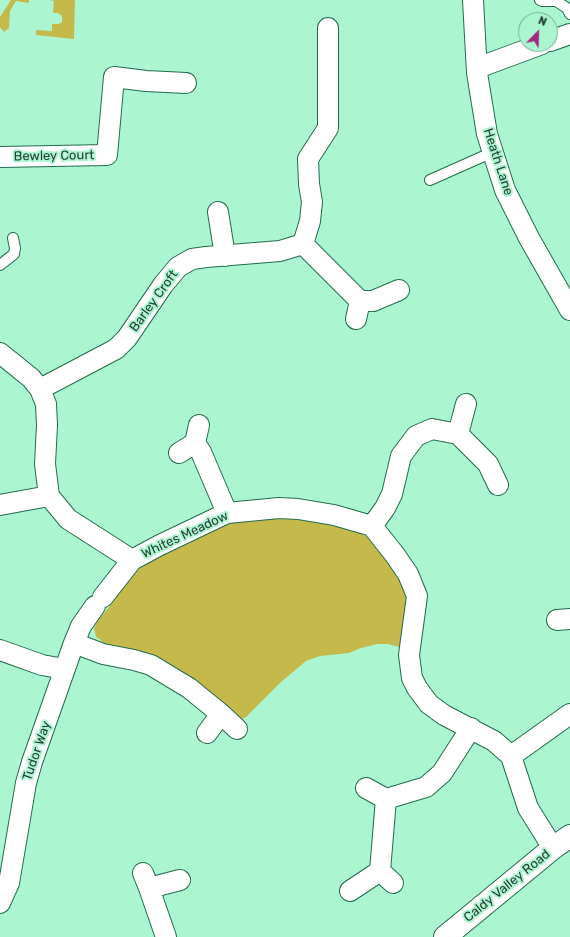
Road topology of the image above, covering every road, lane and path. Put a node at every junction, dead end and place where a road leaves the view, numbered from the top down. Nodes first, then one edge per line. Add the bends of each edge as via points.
1 (473, 0) edge
2 (540, 0) edge
3 (570, 14) edge
4 (328, 28) dead end
5 (570, 34) edge
6 (558, 38) edge
7 (520, 52) edge
8 (477, 68) junction
9 (186, 82) dead end
10 (493, 152) junction
11 (0, 157) edge
12 (430, 180) dead end
13 (218, 212) dead end
14 (13, 238) dead end
15 (303, 244) junction
16 (225, 256) junction
17 (0, 265) edge
18 (399, 290) dead end
19 (570, 310) edge
20 (0, 353) edge
21 (40, 389) junction
22 (466, 404) dead end
23 (458, 434) junction
24 (191, 440) dead end
25 (498, 485) dead end
26 (49, 496) junction
27 (0, 505) edge
28 (227, 513) junction
29 (372, 526) junction
30 (132, 560) junction
31 (74, 643) junction
32 (0, 650) edge
33 (64, 669) junction
34 (221, 714) junction
35 (570, 714) edge
36 (471, 728) junction
37 (237, 729) dead end
38 (207, 733) dead end
39 (510, 756) junction
40 (366, 788) dead end
41 (386, 798) junction
42 (562, 842) edge
43 (180, 880) dead end
44 (4, 882) edge
45 (350, 891) dead end
46 (0, 903) edge
47 (166, 937) edge
48 (444, 937) edge

1 - 8 street, Heath Lane
2 - 3 lane via 556,1 567,8
4 - 15 street via 328,128 308,159 312,202 310,221
5 - 6 street
7 - 8 street
8 - 10 street, Heath Lane via 487,134
9 - 11 street, Bewley Court via 114,77 115,156
10 - 12 lane
10 - 19 street, Heath Lane via 505,190
13 - 16 street
14 - 17 lane via 14,254
15 - 16 street, Barley Croft via 280,251
15 - 18 street via 358,310
16 - 21 street, Barley Croft via 192,259 178,267 127,338 116,348
20 - 21 street via 31,378
21 - 26 street via 46,404 45,464
22 - 23 street
23 - 25 street via 488,464
23 - 29 street via 432,429 416,436 401,456 392,494
24 - 28 street via 201,452
26 - 27 street
26 - 30 street, Whites Meadow via 68,519
28 - 29 street, Whites Meadow via 279,508 298,509 334,515
28 - 30 street, Whites Meadow
29 - 36 street via 408,574 417,596 409,655 412,678 429,704 444,715
30 - 31 street, Tudor Way via 82,626
31 - 33 street, Tudor Way
31 - 34 street via 103,654 151,665 189,688
32 - 33 street via 42,665
33 - 44 street, Tudor Way via 26,782
34 - 37 street
34 - 38 street
35 - 39 street
36 - 39 street via 494,741
36 - 41 street via 442,773 426,787
39 - 42 street via 528,808
40 - 41 street
41 - 45 street via 386,877
42 - 48 street, Caldy Valley Road
43 - 47 street via 146,880
44 - 46 street, Tudor Way

